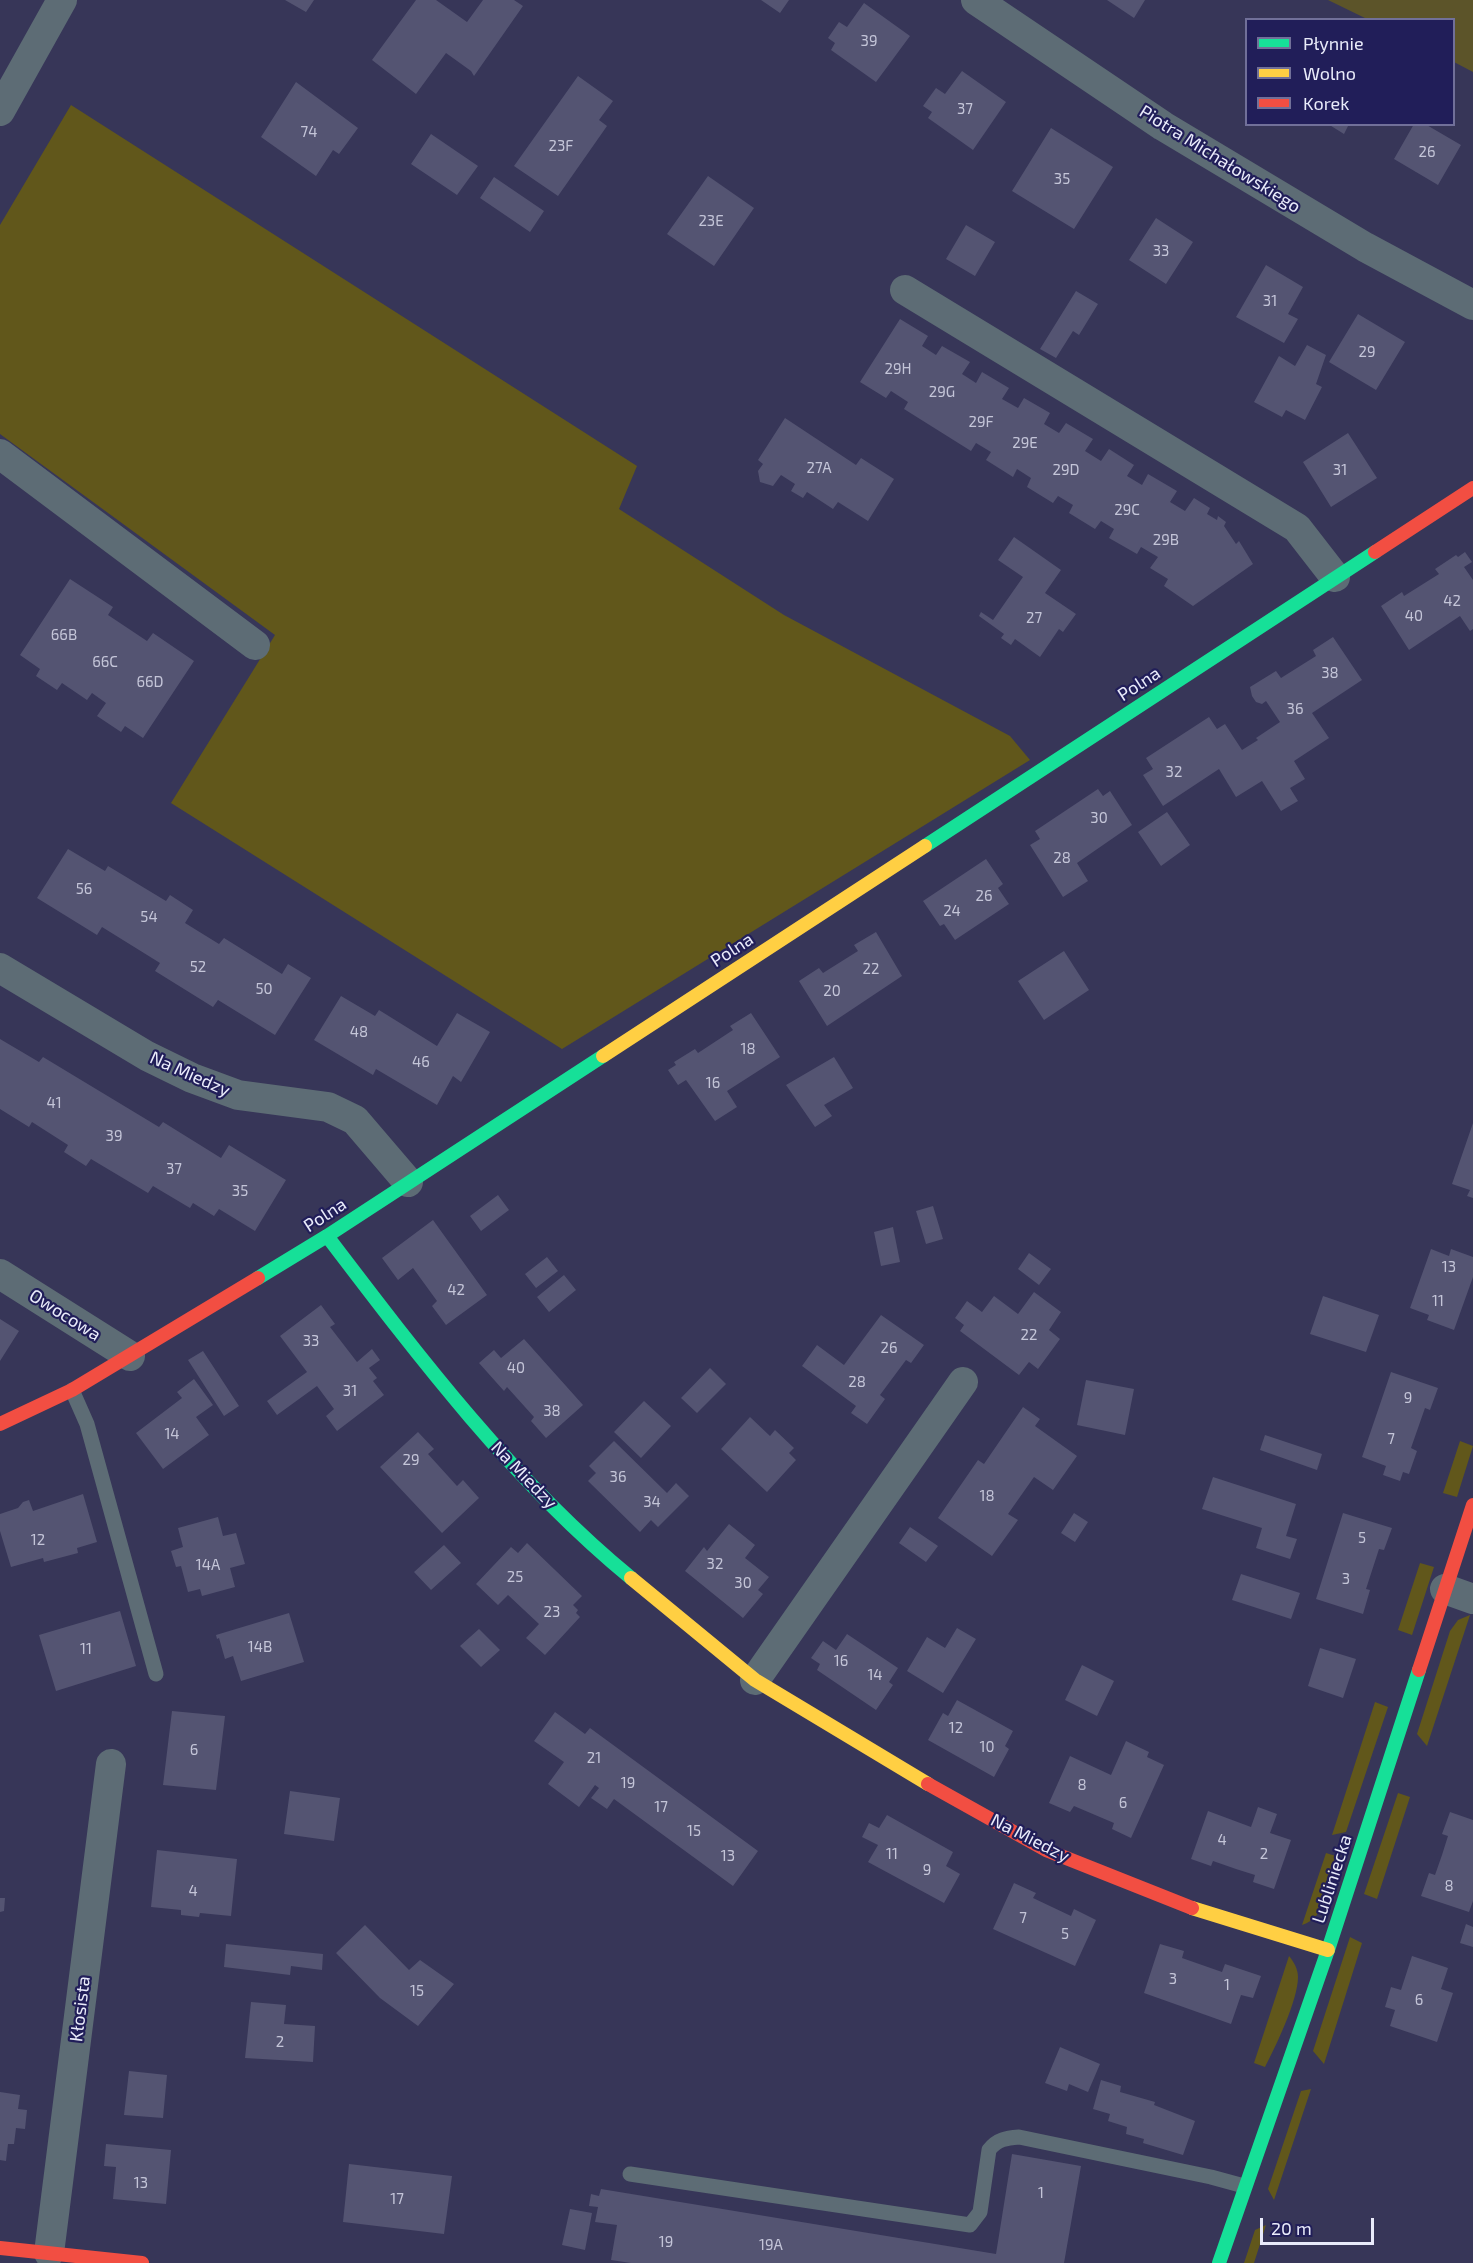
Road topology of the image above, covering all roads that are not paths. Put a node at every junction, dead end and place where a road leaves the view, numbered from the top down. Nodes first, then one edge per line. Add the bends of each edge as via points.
1 (62, 0) edge
2 (975, 0) edge
3 (0, 111) edge
4 (905, 290) dead end
5 (1473, 304) edge
6 (0, 454) edge
7 (1473, 488) edge
8 (1335, 577) junction
9 (255, 645) dead end
10 (0, 968) edge
11 (408, 1182) junction
12 (327, 1236) junction
13 (0, 1274) edge
14 (130, 1356) junction
15 (963, 1383) dead end
16 (72, 1390) junction
17 (0, 1424) edge
18 (1473, 1505) edge
19 (1459, 1594) edge
20 (156, 1674) dead end
21 (755, 1680) junction
22 (111, 1764) dead end
23 (1328, 1950) junction
24 (630, 2174) dead end
25 (1244, 2186) junction
26 (0, 2247) edge
27 (49, 2253) junction
28 (142, 2263) edge
29 (1219, 2263) edge

1 - 3 street
2 - 5 street, Piotra Michałowskiego via 1163,126 1365,248
4 - 8 street via 1297,528
6 - 9 street
7 - 8 street, Polna
8 - 11 street, Polna
10 - 11 street, Na Miedzy via 147,1056 192,1078 238,1095 328,1107 355,1120
11 - 12 street, Polna
12 - 14 street, Polna
12 - 21 street, Na Miedzy via 407,1342 482,1431 591,1545
13 - 14 street, Owocowa
14 - 16 street, Polna
15 - 21 street
16 - 17 street, Polna
16 - 20 lane via 87,1424
18 - 19 street, Lubliniecka
19 - 23 street, Lubliniecka
21 - 23 street, Na Miedzy via 1046,1850 1195,1909
22 - 27 street, Kłosista
23 - 25 street, Lubliniecka
24 - 25 lane via 970,2225 980,2212 990,2150 994,2143 1019,2137
25 - 29 street, Lubliniecka
26 - 27 street
27 - 28 street

